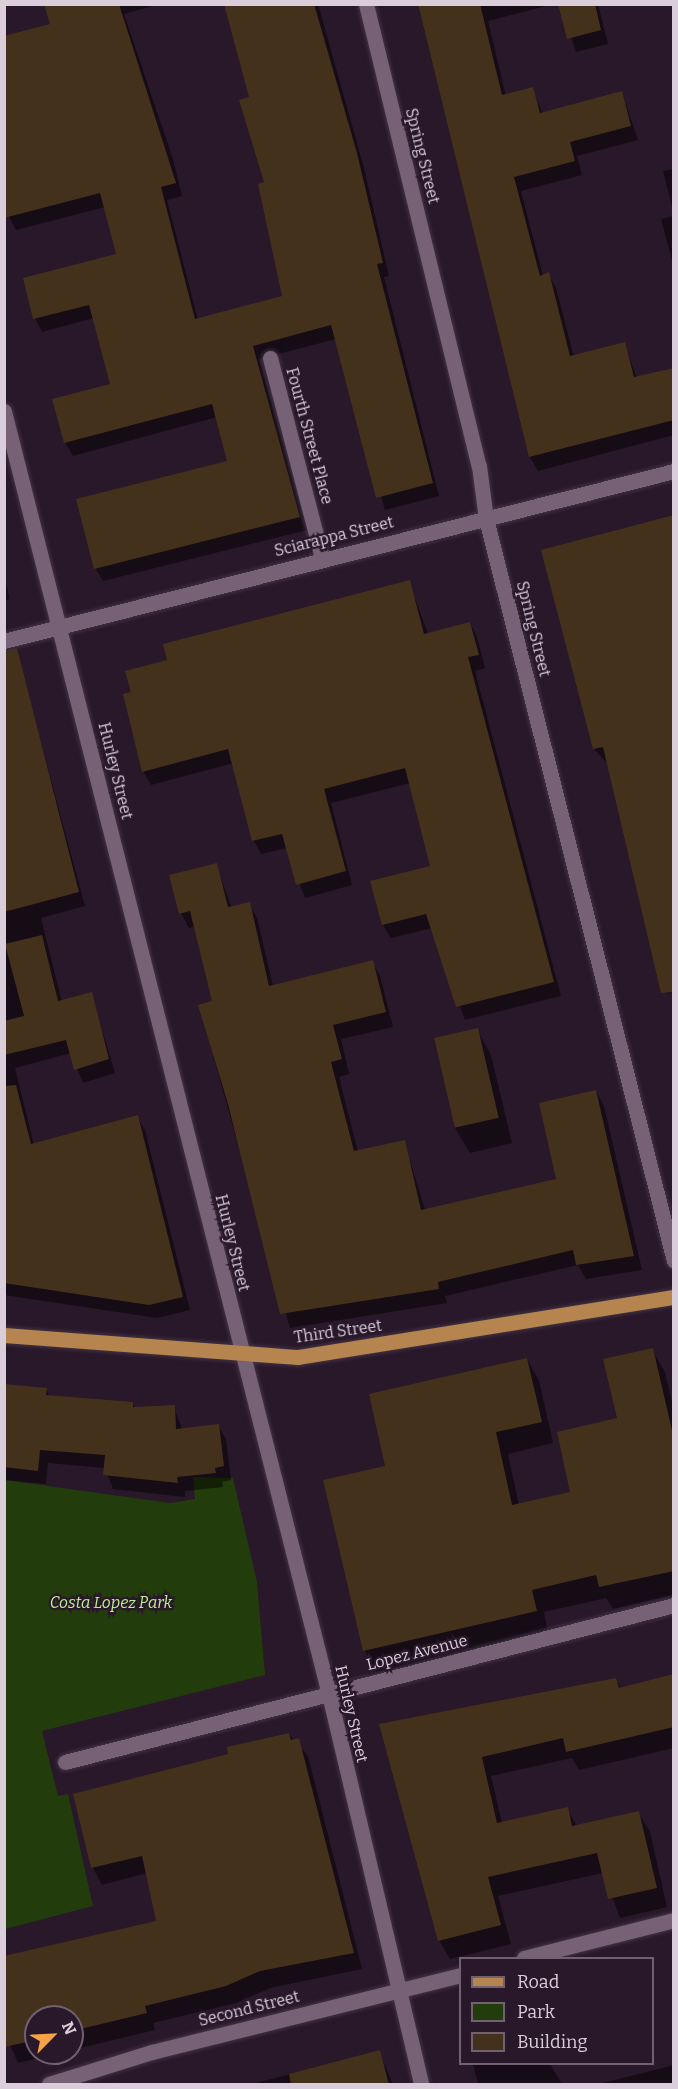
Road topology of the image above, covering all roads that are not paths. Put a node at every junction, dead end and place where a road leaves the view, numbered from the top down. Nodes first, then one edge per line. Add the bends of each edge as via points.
1 (366, 4) edge
2 (270, 358) dead end
3 (4, 411) edge
4 (674, 471) edge
5 (486, 519) junction
6 (322, 558) junction
7 (61, 627) junction
8 (4, 641) edge
9 (674, 1261) edge
10 (674, 1297) edge
11 (4, 1335) edge
12 (240, 1353) junction
13 (674, 1605) edge
14 (329, 1694) junction
15 (65, 1762) dead end
16 (674, 1920) edge
17 (533, 1957) edge
18 (459, 1975) edge
19 (396, 1992) junction
20 (49, 2085) edge
21 (421, 2085) edge

1 - 5 street, Spring Street via 479,466
2 - 6 street, Fourth Street Place
3 - 7 street, Hurley Street
4 - 5 street, Sciarappa Street
5 - 6 street, Sciarappa Street
5 - 9 street, Spring Street
6 - 7 street, Sciarappa Street
7 - 8 street, Sciarappa Street
7 - 12 street, Hurley Street
10 - 12 main road, Third Street via 298,1357
11 - 12 main road, Third Street
12 - 14 street, Hurley Street
13 - 14 street, Lopez Avenue
14 - 15 street, Lopez Avenue
14 - 19 street, Hurley Street
16 - 17 street
18 - 19 street, Second Street
19 - 20 street, Second Street via 152,2052
19 - 21 street, Hurley Street

